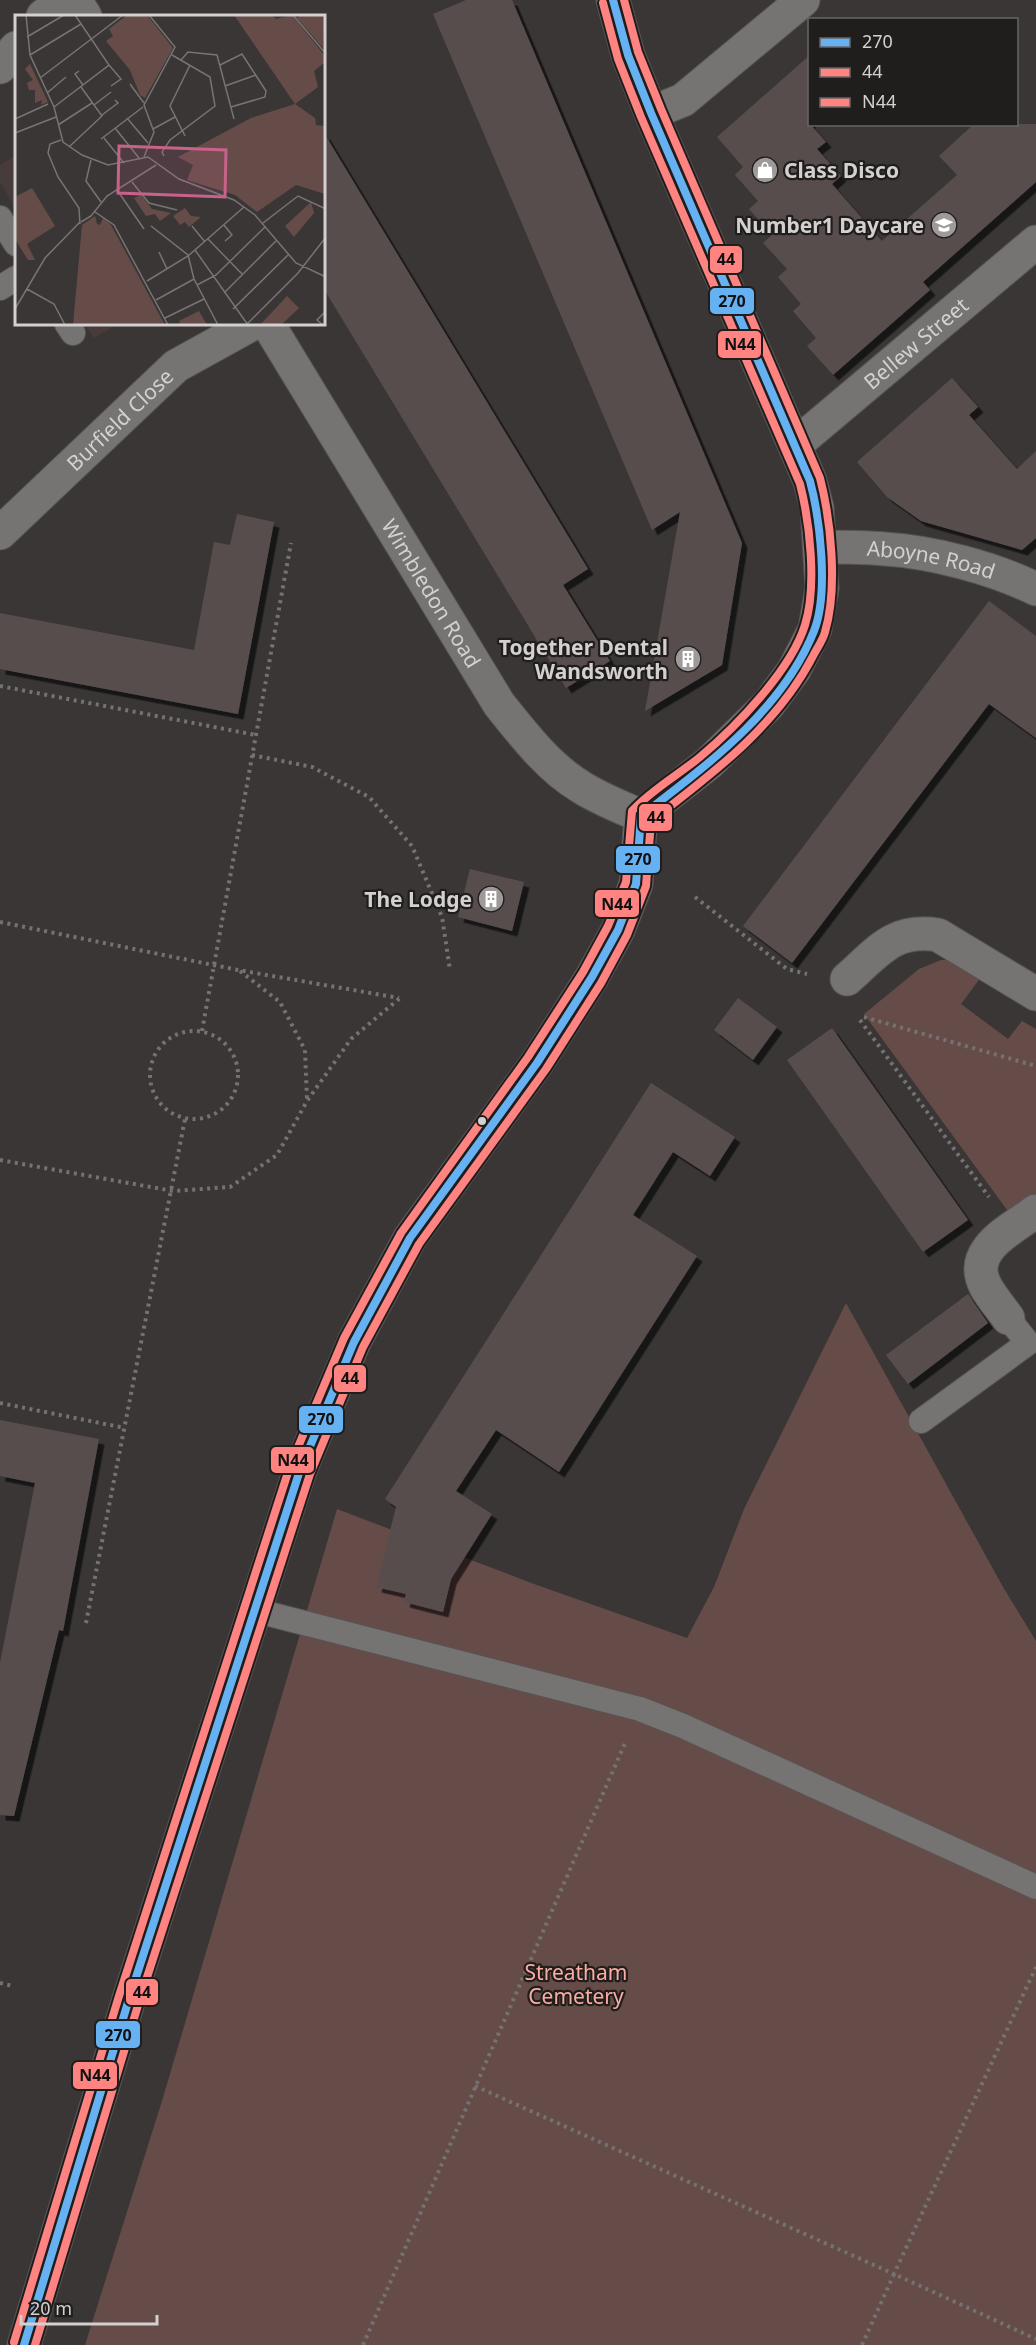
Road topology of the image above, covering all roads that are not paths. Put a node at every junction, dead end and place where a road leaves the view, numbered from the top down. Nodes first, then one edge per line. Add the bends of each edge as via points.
1 (65, 0) edge
2 (75, 0) edge
3 (613, 0) edge
4 (802, 0) edge
5 (44, 15) edge
6 (84, 15) edge
7 (15, 49) edge
8 (0, 67) edge
9 (651, 113) junction
10 (0, 218) edge
11 (15, 242) edge
12 (1036, 242) edge
13 (15, 279) edge
14 (0, 288) edge
15 (248, 326) edge
16 (269, 326) edge
17 (795, 445) junction
18 (0, 533) edge
19 (821, 547) junction
20 (1036, 589) edge
21 (641, 816) junction
22 (847, 979) dead end
23 (1036, 994) edge
24 (1024, 1220) edge
25 (1008, 1318) joint
26 (921, 1420) dead end
27 (254, 1610) junction
28 (1036, 1887) edge
29 (24, 2345) edge

1 - 5 street
2 - 6 street
3 - 9 main road via 628,55
4 - 9 street via 683,100
7 - 8 street
9 - 17 main road
10 - 11 lane
12 - 17 street, Bellew Street
13 - 14 lane
15 - 18 street, Burfield Close via 176,366
16 - 21 street, Wimbledon Road via 499,704 563,775
17 - 19 main road via 817,508
19 - 20 street, Aboyne Road via 887,549 927,556 981,568
19 - 21 main road via 822,588 815,629 794,670 769,704 709,764
21 - 27 main road via 636,884 618,930 537,1063 410,1238 354,1342 300,1470
22 - 23 street via 899,937 919,932 938,935
24 - 25 street via 988,1247 980,1265 987,1289
25 - 26 lane via 1028,1343
27 - 28 lane via 640,1709
27 - 29 main road via 129,1999

